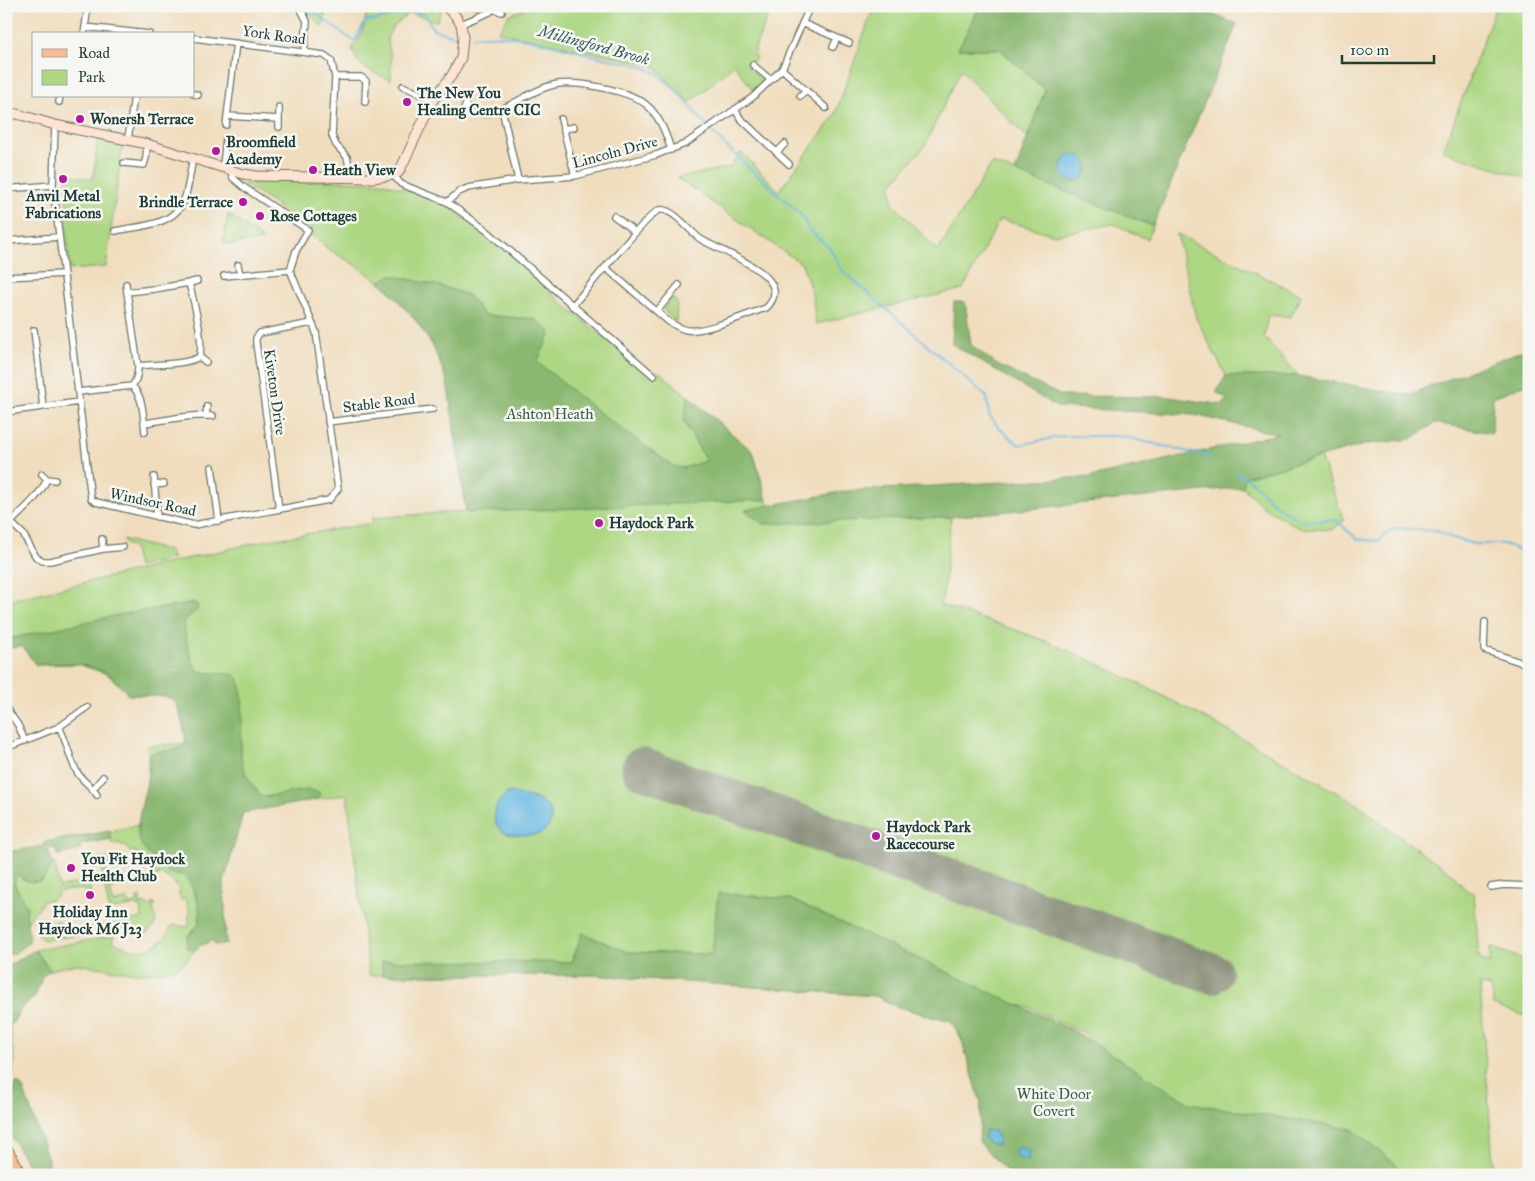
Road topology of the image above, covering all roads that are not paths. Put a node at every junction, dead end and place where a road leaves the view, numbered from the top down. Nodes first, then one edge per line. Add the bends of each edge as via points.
1 (88, 6) edge
2 (299, 6) edge
3 (444, 6) edge
4 (466, 6) edge
5 (810, 6) edge
6 (481, 8) dead end
7 (492, 8) edge
8 (502, 12) dead end
9 (802, 23) junction
10 (460, 24) junction
11 (85, 27) junction
12 (84, 32) edge
13 (132, 32) edge
14 (195, 38) edge
15 (837, 38) junction
16 (236, 43) junction
17 (849, 43) dead end
18 (833, 48) dead end
19 (304, 52) junction
20 (753, 65) dead end
21 (782, 69) junction
22 (335, 77) junction
23 (771, 80) junction
24 (403, 86) dead end
25 (806, 90) junction
26 (800, 96) dead end
27 (134, 98) edge
28 (433, 100) junction
29 (365, 102) dead end
30 (466, 104) dead end
31 (279, 107) dead end
32 (826, 108) dead end
33 (502, 109) junction
34 (735, 109) junction
35 (6, 112) edge
36 (463, 112) junction
37 (227, 116) junction
38 (460, 118) dead end
39 (279, 119) junction
40 (561, 119) dead end
41 (55, 125) junction
42 (226, 125) dead end
43 (279, 127) dead end
44 (574, 127) dead end
45 (563, 129) junction
46 (226, 138) dead end
47 (128, 139) junction
48 (147, 144) junction
49 (785, 144) dead end
50 (671, 150) junction
51 (777, 152) junction
52 (193, 158) junction
53 (124, 163) dead end
54 (789, 164) dead end
55 (227, 168) junction
56 (394, 175) junction
57 (575, 176) junction
58 (352, 178) junction
59 (518, 180) junction
60 (53, 185) junction
61 (6, 189) edge
62 (447, 202) junction
63 (614, 216) dead end
64 (115, 231) dead end
65 (635, 232) junction
66 (59, 237) junction
67 (6, 242) edge
68 (238, 265) dead end
69 (606, 268) junction
70 (290, 270) junction
71 (64, 274) junction
72 (240, 275) junction
73 (224, 276) dead end
74 (6, 277) edge
75 (197, 281) dead end
76 (189, 283) junction
77 (126, 284) dead end
78 (679, 285) dead end
79 (127, 292) junction
80 (572, 306) junction
81 (657, 311) junction
82 (312, 323) junction
83 (34, 330) dead end
84 (199, 357) junction
85 (206, 362) dead end
86 (138, 366) junction
87 (654, 376) dead end
88 (132, 386) junction
89 (78, 392) junction
90 (79, 402) junction
91 (207, 406) dead end
92 (43, 407) junction
93 (434, 409) dead end
94 (6, 412) edge
95 (206, 416) junction
96 (213, 416) dead end
97 (328, 422) junction
98 (144, 423) junction
99 (145, 432) dead end
100 (212, 467) dead end
101 (214, 476) junction
102 (154, 477) dead end
103 (205, 478) dead end
104 (55, 480) dead end
105 (164, 484) dead end
106 (154, 485) junction
107 (280, 508) junction
108 (157, 517) junction
109 (9, 520) edge
110 (219, 521) junction
111 (102, 539) dead end
112 (122, 547) dead end
113 (103, 549) junction
114 (1485, 622) dead end
115 (1529, 665) edge
116 (87, 707) dead end
117 (6, 708) edge
118 (59, 727) junction
119 (25, 741) junction
120 (6, 748) edge
121 (104, 777) dead end
122 (93, 789) junction
123 (97, 795) dead end
124 (1529, 886) edge
125 (1492, 887) dead end
126 (6, 1148) edge
127 (23, 1175) edge

1 - 11 street
2 - 19 street via 307,22
3 - 10 street
4 - 6 street
5 - 9 street, Lincoln Drive
7 - 8 street
7 - 10 street via 490,12
9 - 15 street
9 - 21 street, Lincoln Drive
10 - 28 street via 463,37 461,58
11 - 12 street
11 - 13 street
14 - 16 street, York Road
15 - 17 street
15 - 18 street
16 - 19 street, York Road
16 - 37 street
19 - 22 street, York Road via 324,55 331,60
20 - 23 street
21 - 23 street, Lincoln Drive
21 - 25 street
22 - 29 street via 362,77 366,81
22 - 58 street, York Road via 332,136 347,157
23 - 34 street, Lincoln Drive
24 - 28 street
25 - 26 street
25 - 32 street
27 - 47 street
28 - 56 street via 401,168
30 - 36 street
31 - 39 street
33 - 36 street via 483,114
33 - 50 street via 552,85 570,84 621,92 632,95 653,111 666,133
33 - 59 street
34 - 50 street, Lincoln Drive via 709,129
34 - 51 street via 740,118
35 - 41 street
36 - 38 street
37 - 39 street
37 - 42 street
39 - 43 street
40 - 45 street
41 - 47 street
41 - 60 street, Windsor Road
44 - 45 street
45 - 57 street
46 - 55 street
47 - 48 street
48 - 52 street
48 - 53 street via 144,165
49 - 51 street
50 - 57 street, Lincoln Drive
51 - 54 street
52 - 55 street
52 - 64 street via 184,200 173,216 165,221
55 - 58 street via 256,176
55 - 70 street via 244,188 308,230
56 - 58 street
56 - 62 street via 401,184
57 - 59 street, Lincoln Drive
59 - 62 street, Lincoln Drive via 468,188
60 - 61 street
60 - 66 street, Windsor Road
62 - 80 street via 486,230
63 - 65 street
65 - 69 street
65 - 81 street via 657,210 665,210 699,238 762,272 773,286 774,294 766,308 702,330 678,327
66 - 67 street
66 - 71 street, Windsor Road
68 - 72 street
69 - 80 street
69 - 81 street
70 - 72 street
70 - 82 street, Windsor Road
71 - 74 street
71 - 89 street, Windsor Road
72 - 73 street
75 - 76 street
76 - 79 street
76 - 84 street via 201,346
77 - 79 street
78 - 81 street
79 - 86 street
80 - 87 street
82 - 97 street, Windsor Road via 316,332
82 - 107 street, Kiveton Drive via 260,333 256,338
83 - 92 street
84 - 85 street
84 - 86 street via 183,362
86 - 88 street
88 - 89 street
88 - 98 street via 139,395
89 - 90 street, Windsor Road
90 - 92 street
90 - 108 street, Windsor Road via 92,499
91 - 95 street
92 - 94 street
93 - 97 street, Stable Road
95 - 96 street
95 - 98 street
97 - 107 street, Windsor Road via 338,489 335,495 329,500
98 - 99 street
100 - 101 street
101 - 103 street
101 - 110 street
102 - 106 street
104 - 109 street via 44,476 44,487
105 - 106 street
106 - 108 street
107 - 110 street, Windsor Road
108 - 110 street, Windsor Road via 194,525
109 - 113 street via 42,561
111 - 113 street
112 - 113 street
114 - 115 street via 1484,650
116 - 118 street
117 - 119 street
118 - 119 street
118 - 122 street via 76,771
119 - 120 street
121 - 122 street
122 - 123 street
124 - 125 street
126 - 127 main road

